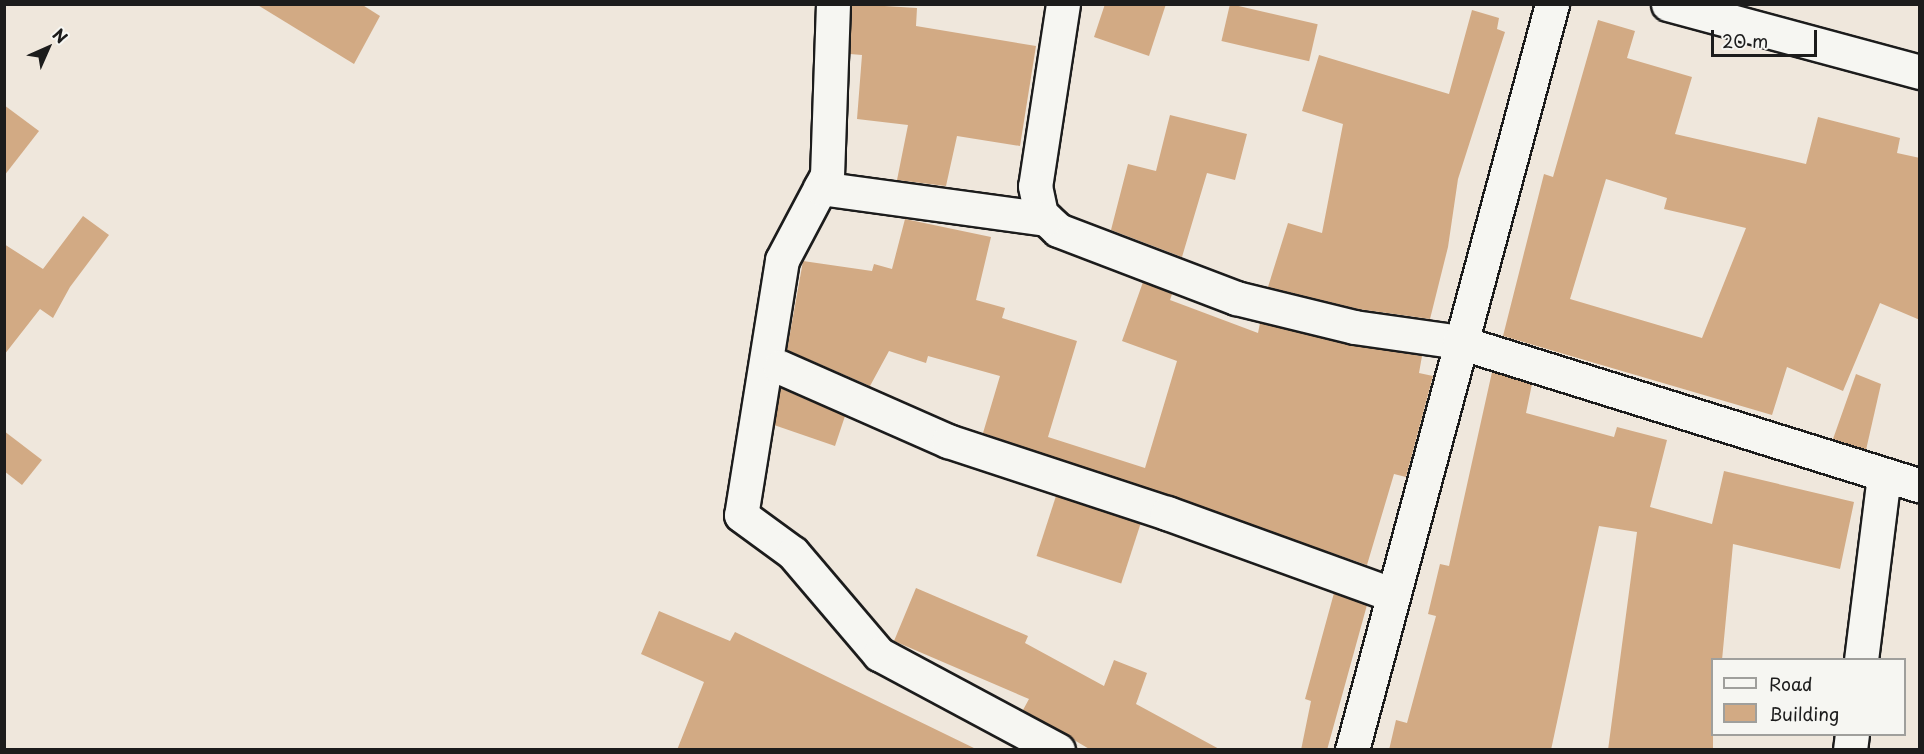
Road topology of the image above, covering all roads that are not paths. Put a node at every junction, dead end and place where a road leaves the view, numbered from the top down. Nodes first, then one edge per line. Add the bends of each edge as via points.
1 (833, 4) edge
2 (1063, 4) edge
3 (1552, 4) edge
4 (1668, 4) edge
5 (1920, 72) edge
6 (820, 188) junction
7 (1046, 219) junction
8 (1459, 342) junction
9 (780, 367) dead end
10 (1884, 475) junction
11 (1920, 486) edge
12 (1391, 594) junction
13 (1861, 658) edge
14 (1058, 750) edge
15 (1352, 750) edge

1 - 6 street via 827,176
2 - 7 street via 1035,186 1041,214
3 - 8 street
4 - 5 street
6 - 7 street
6 - 14 street via 782,260 741,515 793,553 879,654
7 - 8 street via 1058,230 1236,298 1354,327
8 - 10 street
8 - 12 street
9 - 12 street via 948,441 1167,513
10 - 11 street
10 - 13 street
12 - 15 street

